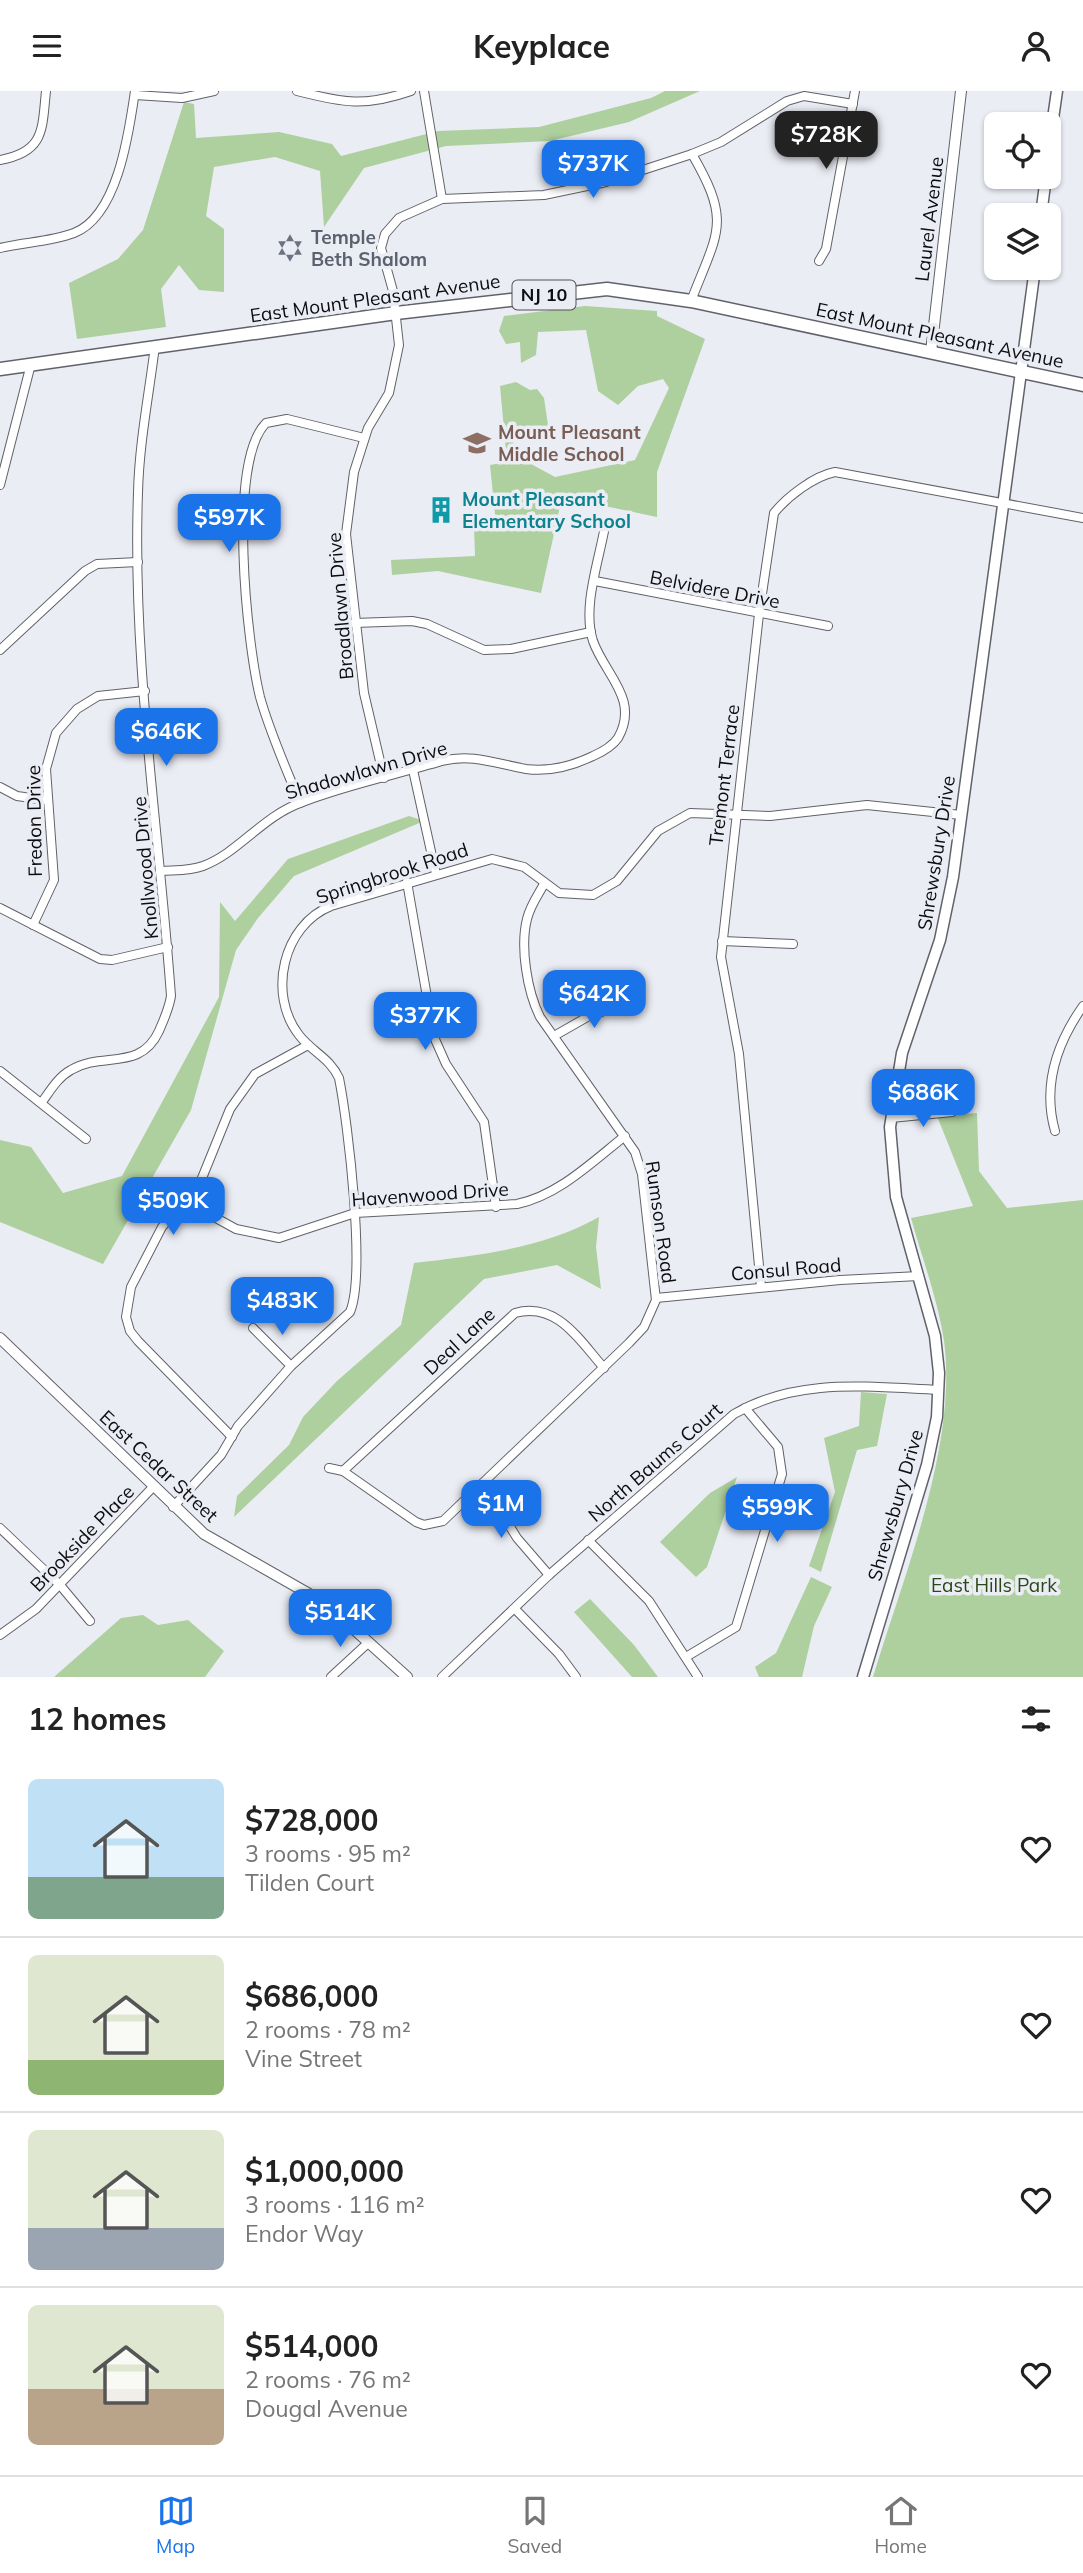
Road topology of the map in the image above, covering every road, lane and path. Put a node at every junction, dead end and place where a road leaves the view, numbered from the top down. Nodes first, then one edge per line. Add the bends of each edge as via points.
1 (46, 91) edge
2 (214, 91) edge
3 (297, 91) edge
4 (411, 91) edge
5 (424, 91) edge
6 (855, 91) edge
7 (961, 91) edge
8 (1057, 91) edge
9 (135, 93) edge
10 (853, 104) junction
11 (1054, 112) edge
12 (692, 154) junction
13 (0, 160) edge
14 (442, 199) junction
15 (0, 248) edge
16 (818, 261) dead end
17 (1034, 280) edge
18 (691, 301) junction
19 (396, 313) junction
20 (155, 346) junction
21 (931, 352) junction
22 (31, 364) junction
23 (0, 369) edge
24 (1023, 375) junction
25 (1083, 385) edge
26 (364, 437) junction
27 (0, 485) edge
28 (1005, 504) junction
29 (1083, 519) edge
30 (605, 526) dead end
31 (138, 562) junction
32 (595, 581) junction
33 (759, 614) junction
34 (354, 623) junction
35 (828, 626) dead end
36 (591, 632) junction
37 (0, 650) edge
38 (145, 691) junction
39 (413, 770) junction
40 (384, 778) junction
41 (0, 787) edge
42 (46, 800) junction
43 (300, 803) junction
44 (736, 815) junction
45 (961, 815) junction
46 (161, 871) junction
47 (436, 874) junction
48 (407, 883) junction
49 (544, 884) junction
50 (0, 908) edge
51 (33, 925) junction
52 (722, 941) junction
53 (793, 944) dead end
54 (168, 947) junction
55 (625, 1004) dead end
56 (1083, 1006) edge
57 (1076, 1015) junction
58 (1083, 1023) edge
59 (554, 1037) junction
60 (308, 1045) junction
61 (0, 1071) edge
62 (42, 1102) junction
63 (952, 1112) dead end
64 (891, 1118) junction
65 (1055, 1131) dead end
66 (625, 1136) junction
67 (86, 1139) dead end
68 (187, 1202) junction
69 (496, 1207) junction
70 (354, 1214) junction
71 (919, 1276) junction
72 (761, 1287) junction
73 (656, 1298) junction
74 (253, 1328) dead end
75 (0, 1338) edge
76 (291, 1366) junction
77 (604, 1368) junction
78 (939, 1390) junction
79 (745, 1408) junction
80 (232, 1437) junction
81 (329, 1468) dead end
82 (343, 1471) junction
83 (484, 1484) junction
84 (153, 1487) junction
85 (173, 1507) junction
86 (0, 1528) edge
87 (588, 1540) junction
88 (549, 1575) junction
89 (60, 1585) junction
90 (514, 1609) junction
91 (90, 1621) dead end
92 (0, 1635) edge
93 (369, 1642) junction
94 (686, 1657) junction
95 (331, 1677) edge
96 (407, 1677) edge
97 (442, 1677) edge
98 (576, 1677) edge
99 (698, 1677) edge
100 (863, 1677) edge

1 - 13 street via 44,124 35,144 16,157
2 - 9 street via 182,98
3 - 4 street via 368,103
5 - 14 street
6 - 10 street
7 - 21 street, Laurel Avenue
8 - 11 main road
9 - 15 street via 122,160 95,220 75,233
10 - 12 street via 804,96 787,101 732,136
10 - 16 street via 826,249
12 - 14 street via 553,194
12 - 18 street via 712,189 719,225
14 - 19 street, Broadlawn Drive via 399,218 385,234 383,264
17 - 24 main road, Shrewsbury Drive
18 - 19 main road, East Mount Pleasant Avenue / NJ 10 via 607,289
18 - 21 main road, East Mount Pleasant Avenue / NJ 10
19 - 20 main road, East Mount Pleasant Avenue / NJ 10
19 - 26 street, Broadlawn Drive via 396,370 384,404
20 - 22 main road, East Mount Pleasant Avenue / NJ 10
20 - 31 street, Knollwood Drive via 138,491
21 - 24 main road, East Mount Pleasant Avenue / NJ 10
22 - 23 main road, East Mount Pleasant Avenue / NJ 10
22 - 27 street
24 - 25 main road, East Mount Pleasant Avenue / NJ 10
24 - 28 main road, Shrewsbury Drive
26 - 34 street, Broadlawn Drive via 346,534
26 - 43 street via 287,419 266,423 256,439 244,502 241,529 253,660 268,720
28 - 29 street, Tremont Terrace
28 - 33 street, Tremont Terrace via 843,472 826,474 775,513
28 - 45 main road, Shrewsbury Drive
30 - 32 street, Shadowlawn Drive
31 - 37 street via 97,564 85,571
31 - 38 street, Knollwood Drive
32 - 33 street, Belvidere Drive
32 - 36 street, Shadowlawn Drive
33 - 35 street, Belvidere Drive
33 - 44 street, Tremont Terrace
34 - 36 street via 427,624 484,650
34 - 40 street, Broadlawn Drive
36 - 39 street, Shadowlawn Drive via 619,683 625,709 619,735 604,751 554,769 463,758
38 - 42 street, Fredon Drive via 99,696 65,722 51,746
38 - 46 street, Knollwood Drive
39 - 40 street, Shadowlawn Drive
39 - 47 street
40 - 43 street, Shadowlawn Drive
41 - 42 street via 17,796
42 - 51 street, Fredon Drive via 54,880
43 - 46 street, Shadowlawn Drive via 263,822 213,862
44 - 45 street, Springbrook Road via 804,814 867,806
44 - 49 street, Springbrook Road via 691,814 670,823 644,845 617,881 598,893 570,896
44 - 52 street, Tremont Terrace
45 - 64 main road, Shrewsbury Drive via 947,913 902,1053
46 - 54 street, Knollwood Drive
47 - 48 street, Springbrook Road
47 - 49 street, Springbrook Road via 478,860 498,859 524,867
48 - 60 street, Springbrook Road via 320,910 295,937 281,989 291,1022
48 - 69 street via 434,1037 484,1122
49 - 59 street, Rumson Road via 526,922 526,957 536,1010
50 - 51 street
51 - 54 street via 100,959
52 - 53 street
52 - 72 street, Tremont Terrace
54 - 62 street, Knollwood Drive via 169,1008 151,1047 132,1057 78,1066 61,1078
55 - 59 street via 589,1016
56 - 57 street
57 - 58 street
57 - 65 street via 1063,1034 1055,1059 1049,1111
59 - 66 street, Rumson Road
60 - 68 street via 266,1066 243,1086 211,1161
60 - 70 street, Springbrook Road via 325,1056 339,1078
61 - 62 street
62 - 67 street
63 - 64 street
64 - 71 main road, Shrewsbury Drive via 895,1188
66 - 69 street, Havenwood Drive via 539,1199
66 - 73 street, Rumson Road via 642,1174
68 - 70 street, Havenwood Drive via 236,1229 279,1238
68 - 80 street via 162,1227 131,1287 127,1317 138,1341
69 - 70 street, Havenwood Drive
70 - 76 street, Springbrook Road via 358,1255 355,1301 350,1312
71 - 72 street, Consul Road
71 - 78 main road, Shrewsbury Drive via 935,1336
72 - 73 street, Consul Road
73 - 77 street, Rumson Road via 644,1327
74 - 76 street
75 - 84 street, East Cedar Street
76 - 80 street, Springbrook Road
77 - 82 street, Deal Lane via 561,1320 536,1310 515,1313
77 - 83 street, Rumson Road
78 - 79 street, North Baums Court via 826,1386 778,1394
78 - 100 main road, Shrewsbury Drive via 927,1465
79 - 87 street, North Baums Court
79 - 94 street via 778,1447 782,1474 736,1627
80 - 85 street, Springbrook Road
81 - 82 street
82 - 83 street, Rumson Road via 424,1525 443,1521
83 - 88 street via 517,1538
84 - 85 street, East Cedar Street
84 - 89 street, Brookside Place
85 - 93 street, East Cedar Street via 217,1544 325,1603
86 - 89 street
87 - 88 street, North Baums Court
87 - 94 street via 649,1601
88 - 90 street, North Baums Court
89 - 91 street
89 - 92 street, Brookside Place
90 - 97 street, North Baums Court
90 - 98 street
93 - 95 street
93 - 96 street, East Cedar Street
94 - 99 street

